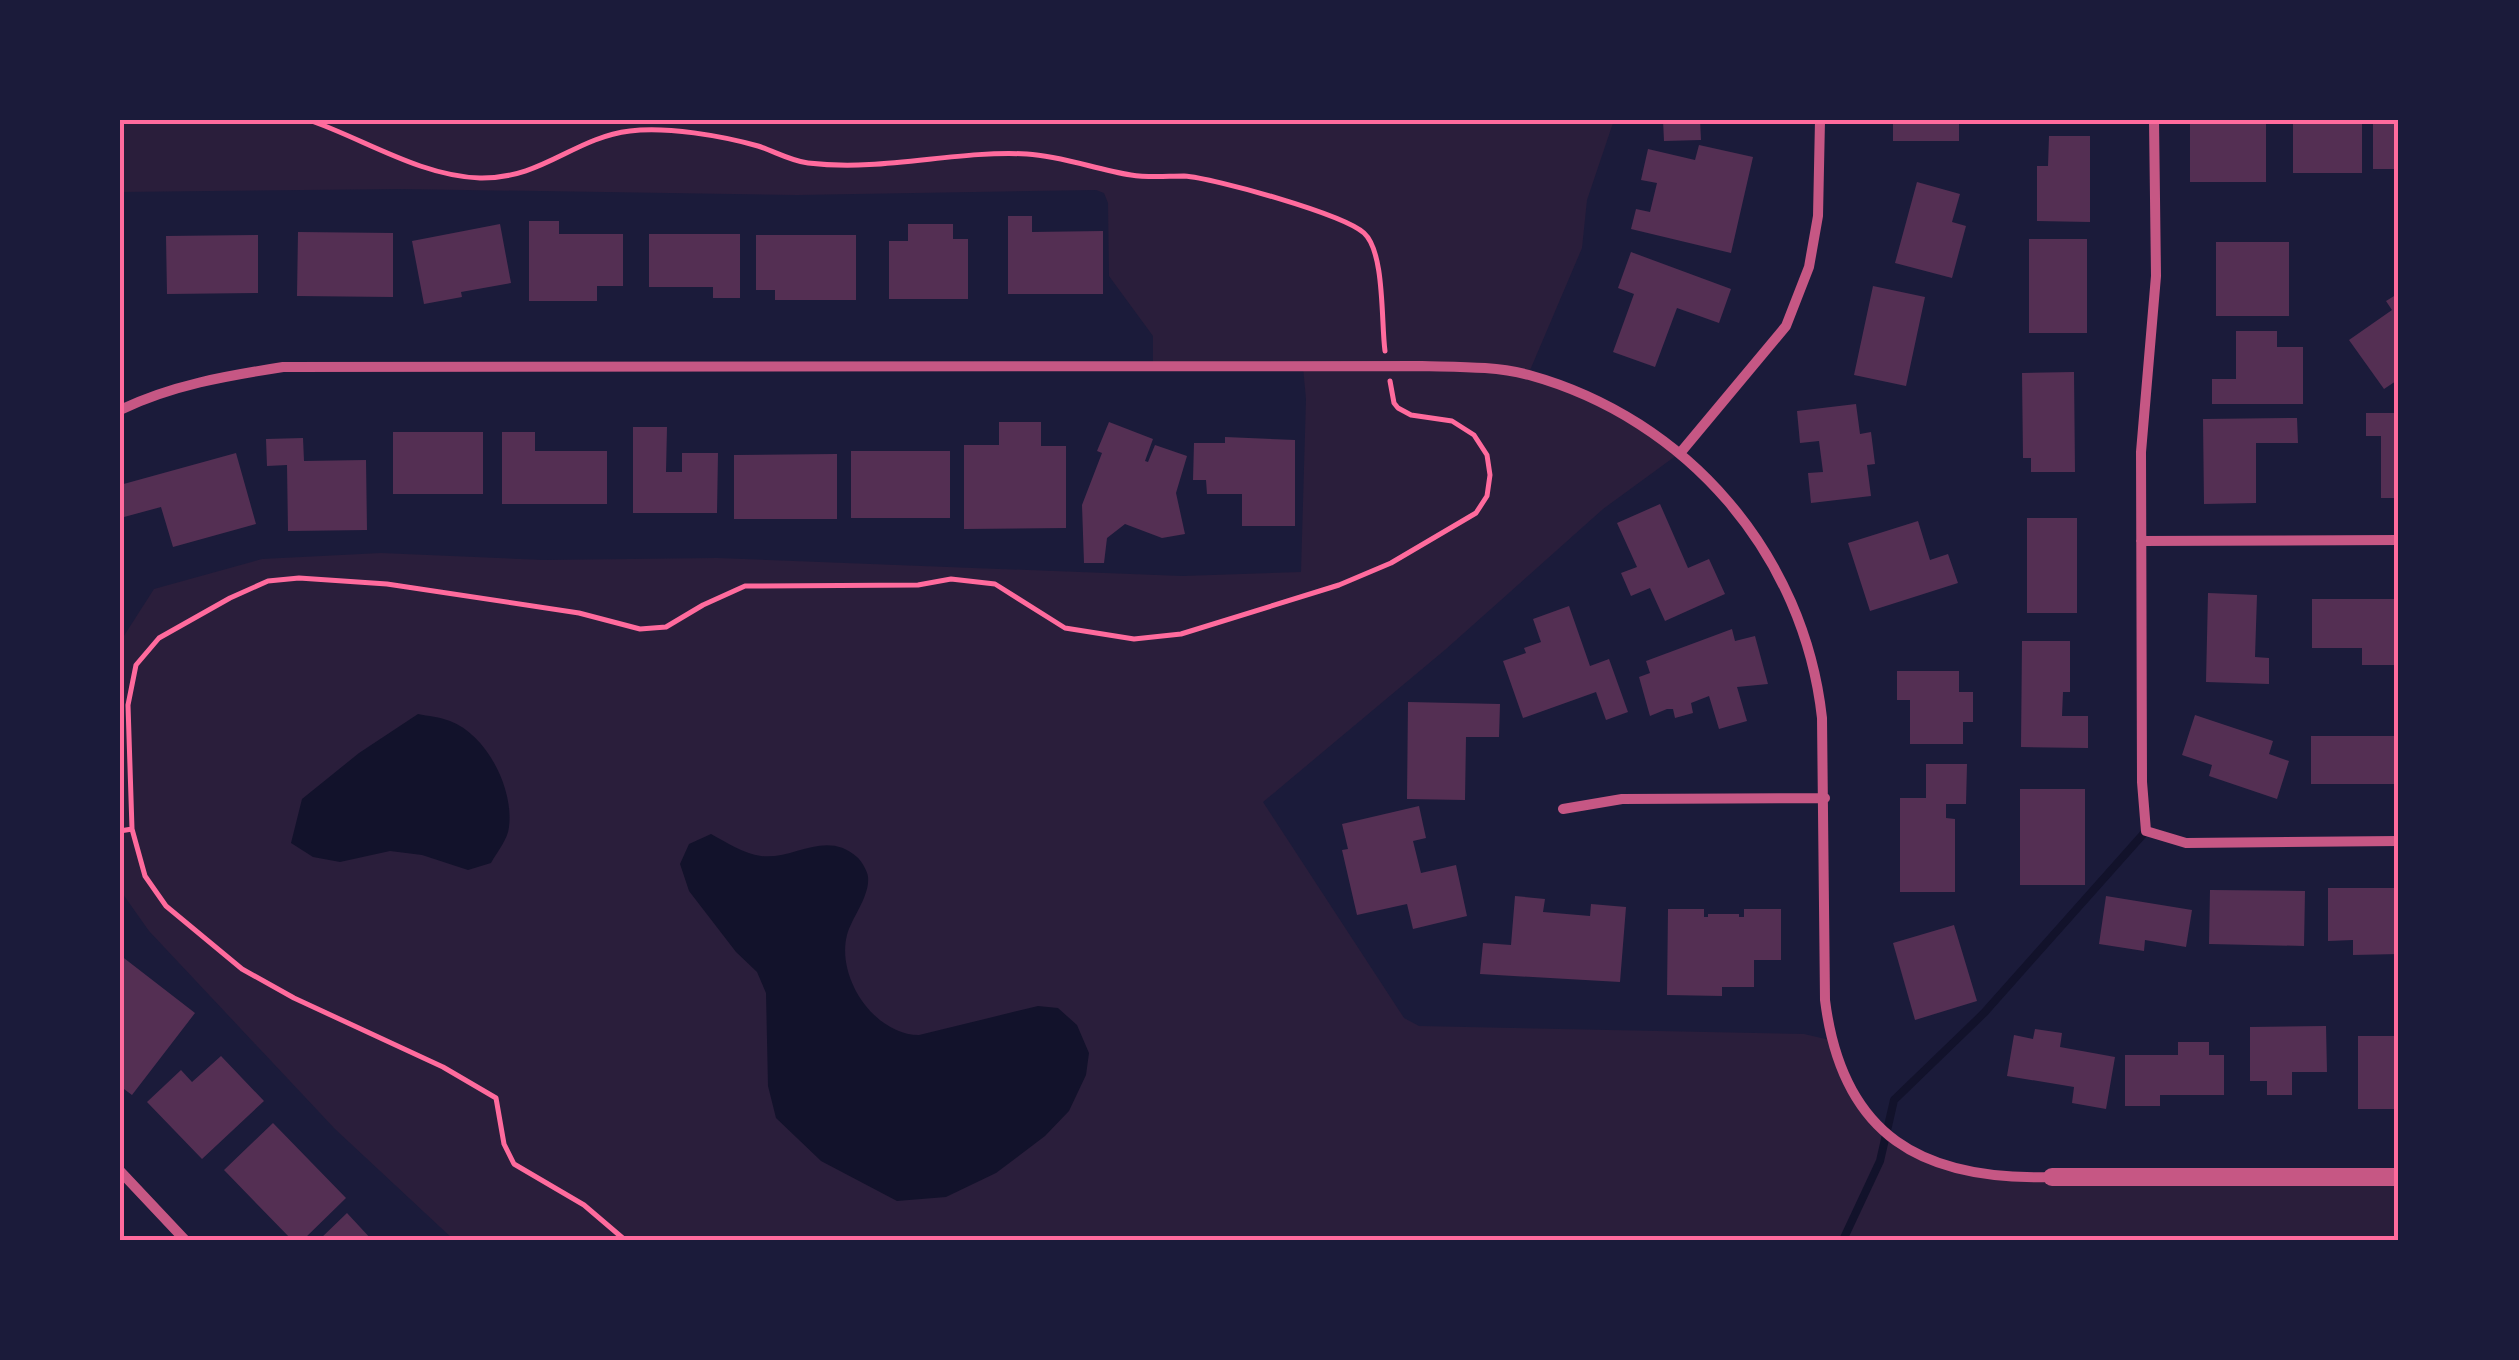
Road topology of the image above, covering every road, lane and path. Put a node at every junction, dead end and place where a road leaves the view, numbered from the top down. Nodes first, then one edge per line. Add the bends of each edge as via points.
1 (308, 120) edge
2 (1820, 120) edge
3 (2154, 120) edge
4 (1386, 366) junction
5 (120, 410) edge
6 (1682, 452) junction
7 (2399, 540) edge
8 (2141, 541) junction
9 (1825, 798) junction
10 (1563, 809) dead end
11 (132, 829) junction
12 (120, 831) edge
13 (2399, 841) edge
14 (120, 1172) edge
15 (2399, 1176) edge
16 (2052, 1177) joint
17 (185, 1240) edge
18 (625, 1240) edge

1 - 4 path via 435,170 477,178 516,176 595,138 632,130 720,138 803,162 854,166 1027,154 1131,175 1188,176 1310,208 1367,235 1377,257
2 - 6 street via 1818,216 1809,267 1786,326
3 - 8 street via 2156,276 2141,452
4 - 5 street via 283,368 213,378
4 - 6 street via 1527,375 1614,410
4 - 11 path via 1398,408 1452,421 1474,436 1487,455 1487,496 1476,512 1438,537 1339,585 1181,634 1134,639 1065,628 995,584 951,579 745,586 666,627 640,629 579,613 387,584 268,582 158,638 136,665 128,705
6 - 9 street via 1736,508 1794,604 1818,682
7 - 8 street
8 - 13 street via 2146,832 2186,843
9 - 10 street via 1622,799
9 - 16 street via 1825,1000 1839,1069 1872,1121 1919,1157 2005,1178
11 - 12 path
11 - 18 path via 144,876 202,939 294,998 496,1098 514,1164 584,1205
14 - 17 street
15 - 16 street

